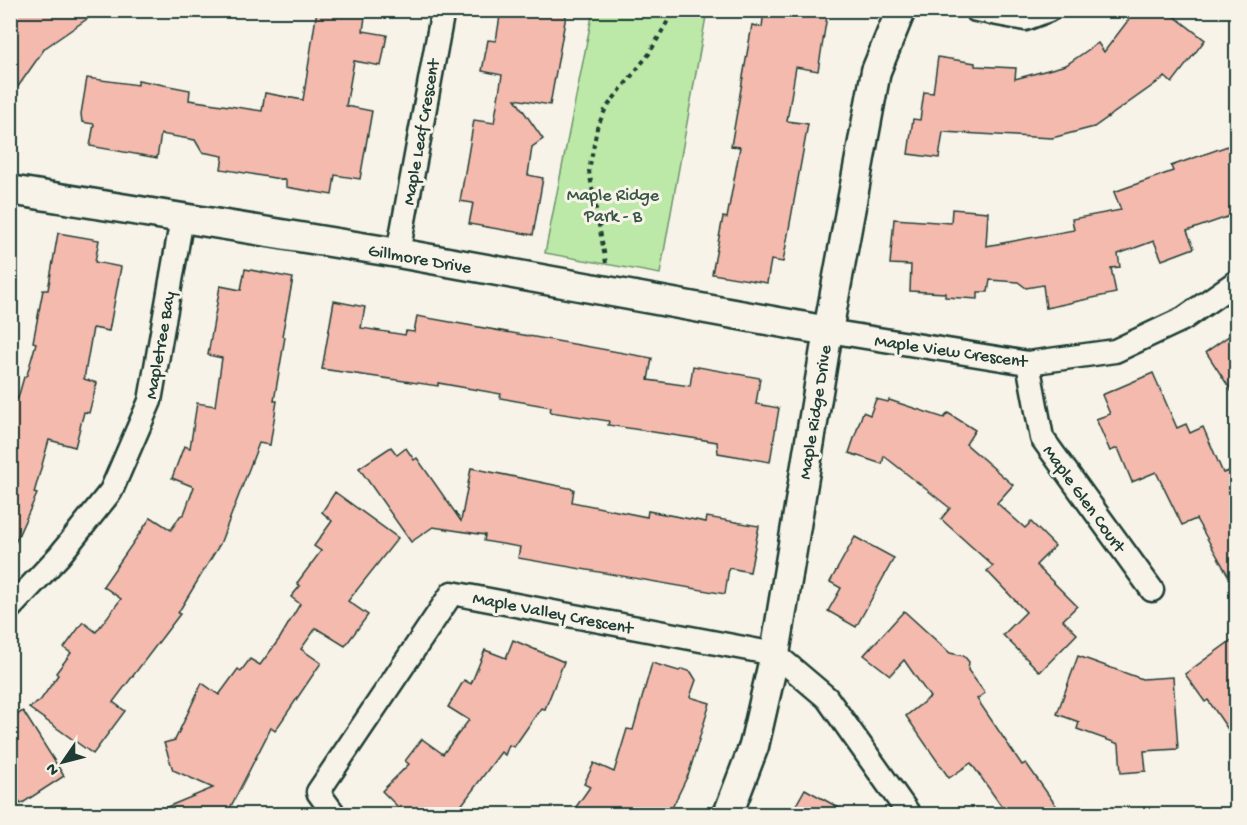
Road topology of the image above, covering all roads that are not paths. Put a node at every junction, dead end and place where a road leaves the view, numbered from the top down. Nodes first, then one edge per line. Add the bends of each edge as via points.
1 (442, 10) edge
2 (902, 10) edge
3 (976, 10) edge
4 (1049, 10) edge
5 (10, 190) edge
6 (182, 218) junction
7 (398, 254) junction
8 (1236, 282) edge
9 (828, 332) junction
10 (1028, 363) junction
11 (1152, 590) dead end
12 (10, 608) edge
13 (775, 654) junction
14 (334, 814) edge
15 (728, 814) edge
16 (909, 814) edge

1 - 7 street, Maple Leaf Crescent
2 - 9 street, Maple Ridge Drive via 876,71
3 - 4 street via 1025,19
5 - 6 street, Gillmore Drive
6 - 7 street, Gillmore Drive
6 - 12 street, Mapletree Bay via 150,402 111,491 59,556
7 - 9 street, Gillmore Drive
8 - 10 street, Maple View Crescent via 1183,319 1115,351
9 - 10 street, Maple View Crescent
9 - 13 street, Maple Ridge Drive
10 - 11 street, Maple Glen Court via 1042,438
13 - 14 street, Maple Valley Crescent via 452,593 318,792
13 - 15 street, Maple Ridge Drive via 754,746
13 - 16 street via 827,698

